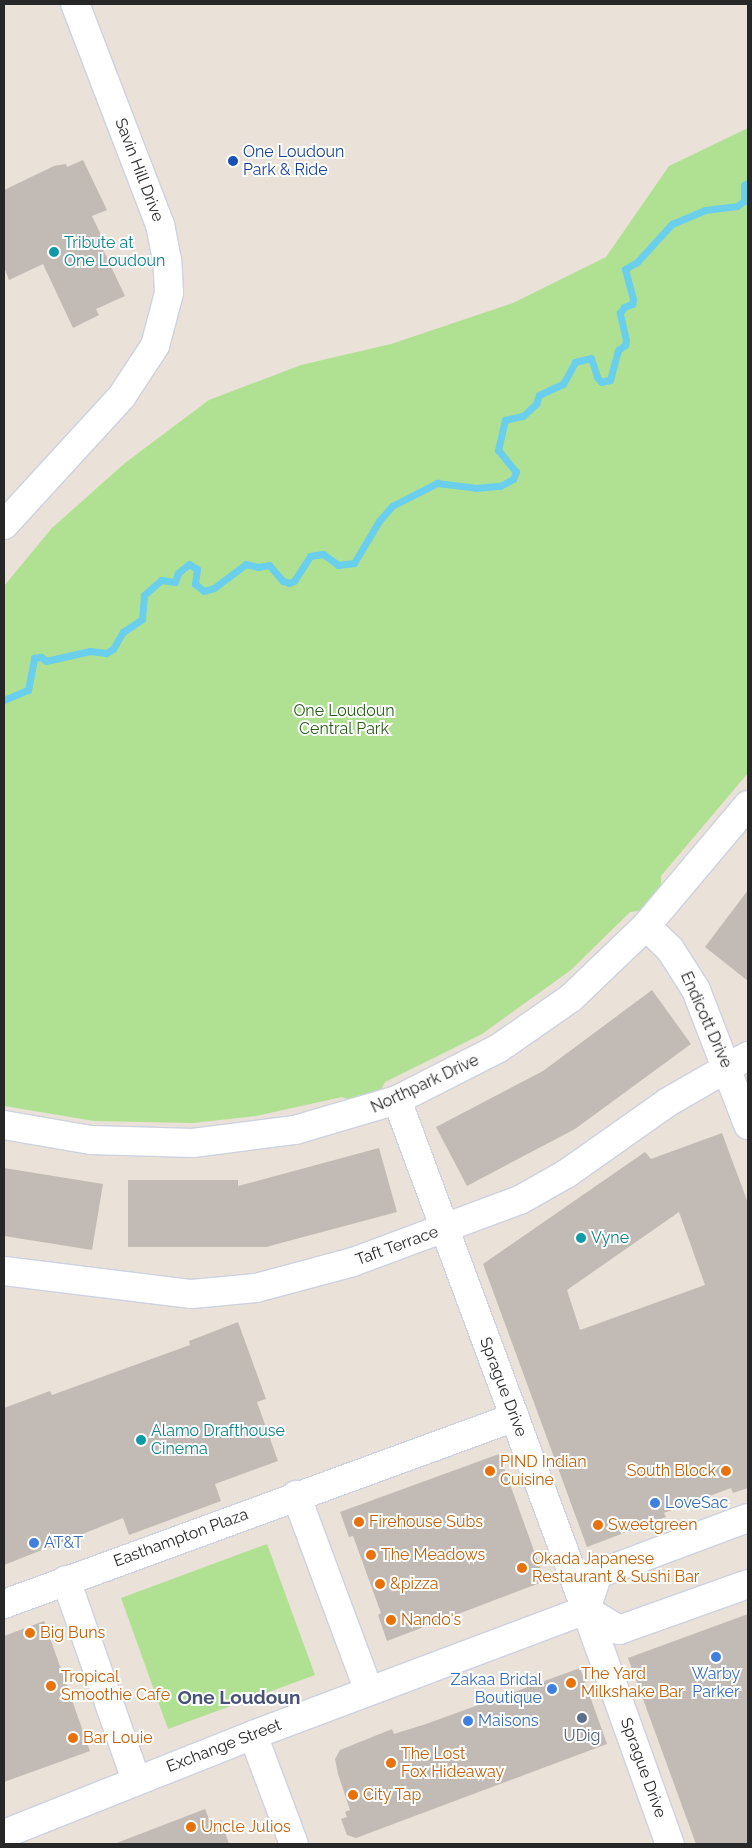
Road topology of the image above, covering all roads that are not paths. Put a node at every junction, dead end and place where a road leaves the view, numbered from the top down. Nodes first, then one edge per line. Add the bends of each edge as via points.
1 (75, 4) edge
2 (4, 524) edge
3 (748, 805) edge
4 (646, 926) junction
5 (738, 1063) edge
6 (397, 1100) junction
7 (4, 1125) edge
8 (748, 1125) edge
9 (444, 1229) junction
10 (4, 1271) edge
11 (515, 1417) junction
12 (296, 1495) junction
13 (748, 1518) edge
14 (66, 1580) junction
15 (748, 1584) edge
16 (4, 1604) edge
17 (586, 1610) junction
18 (369, 1691) junction
19 (253, 1734) junction
20 (136, 1780) junction
21 (4, 1834) edge
22 (294, 1844) edge
23 (670, 1844) edge

1 - 2 street, Savin Hill Drive via 160,225 168,260 169,293 155,346 122,396
3 - 4 street, Northpark Drive
4 - 5 street, Endicott Drive via 670,949 686,971
4 - 6 street, Northpark Drive via 598,974 534,1026 449,1076
5 - 8 street, Endicott Drive
5 - 9 street, Taft Terrace via 668,1102 566,1174 520,1200
6 - 7 street, Northpark Drive via 294,1130 193,1143 91,1140
6 - 9 street, Sprague Drive
9 - 10 street, Taft Terrace via 319,1272 256,1288 192,1294
9 - 11 street, Sprague Drive
11 - 12 street, Easthampton Plaza
11 - 17 street, Sprague Drive
12 - 14 street, Easthampton Plaza
12 - 18 street
13 - 17 street via 598,1574
14 - 16 street, Easthampton Plaza
14 - 20 street
15 - 17 street via 619,1630
17 - 18 street, Exchange Street
17 - 23 street, Sprague Drive
18 - 19 street, Exchange Street
19 - 20 street, Exchange Street
19 - 22 street
20 - 21 street, Exchange Street

